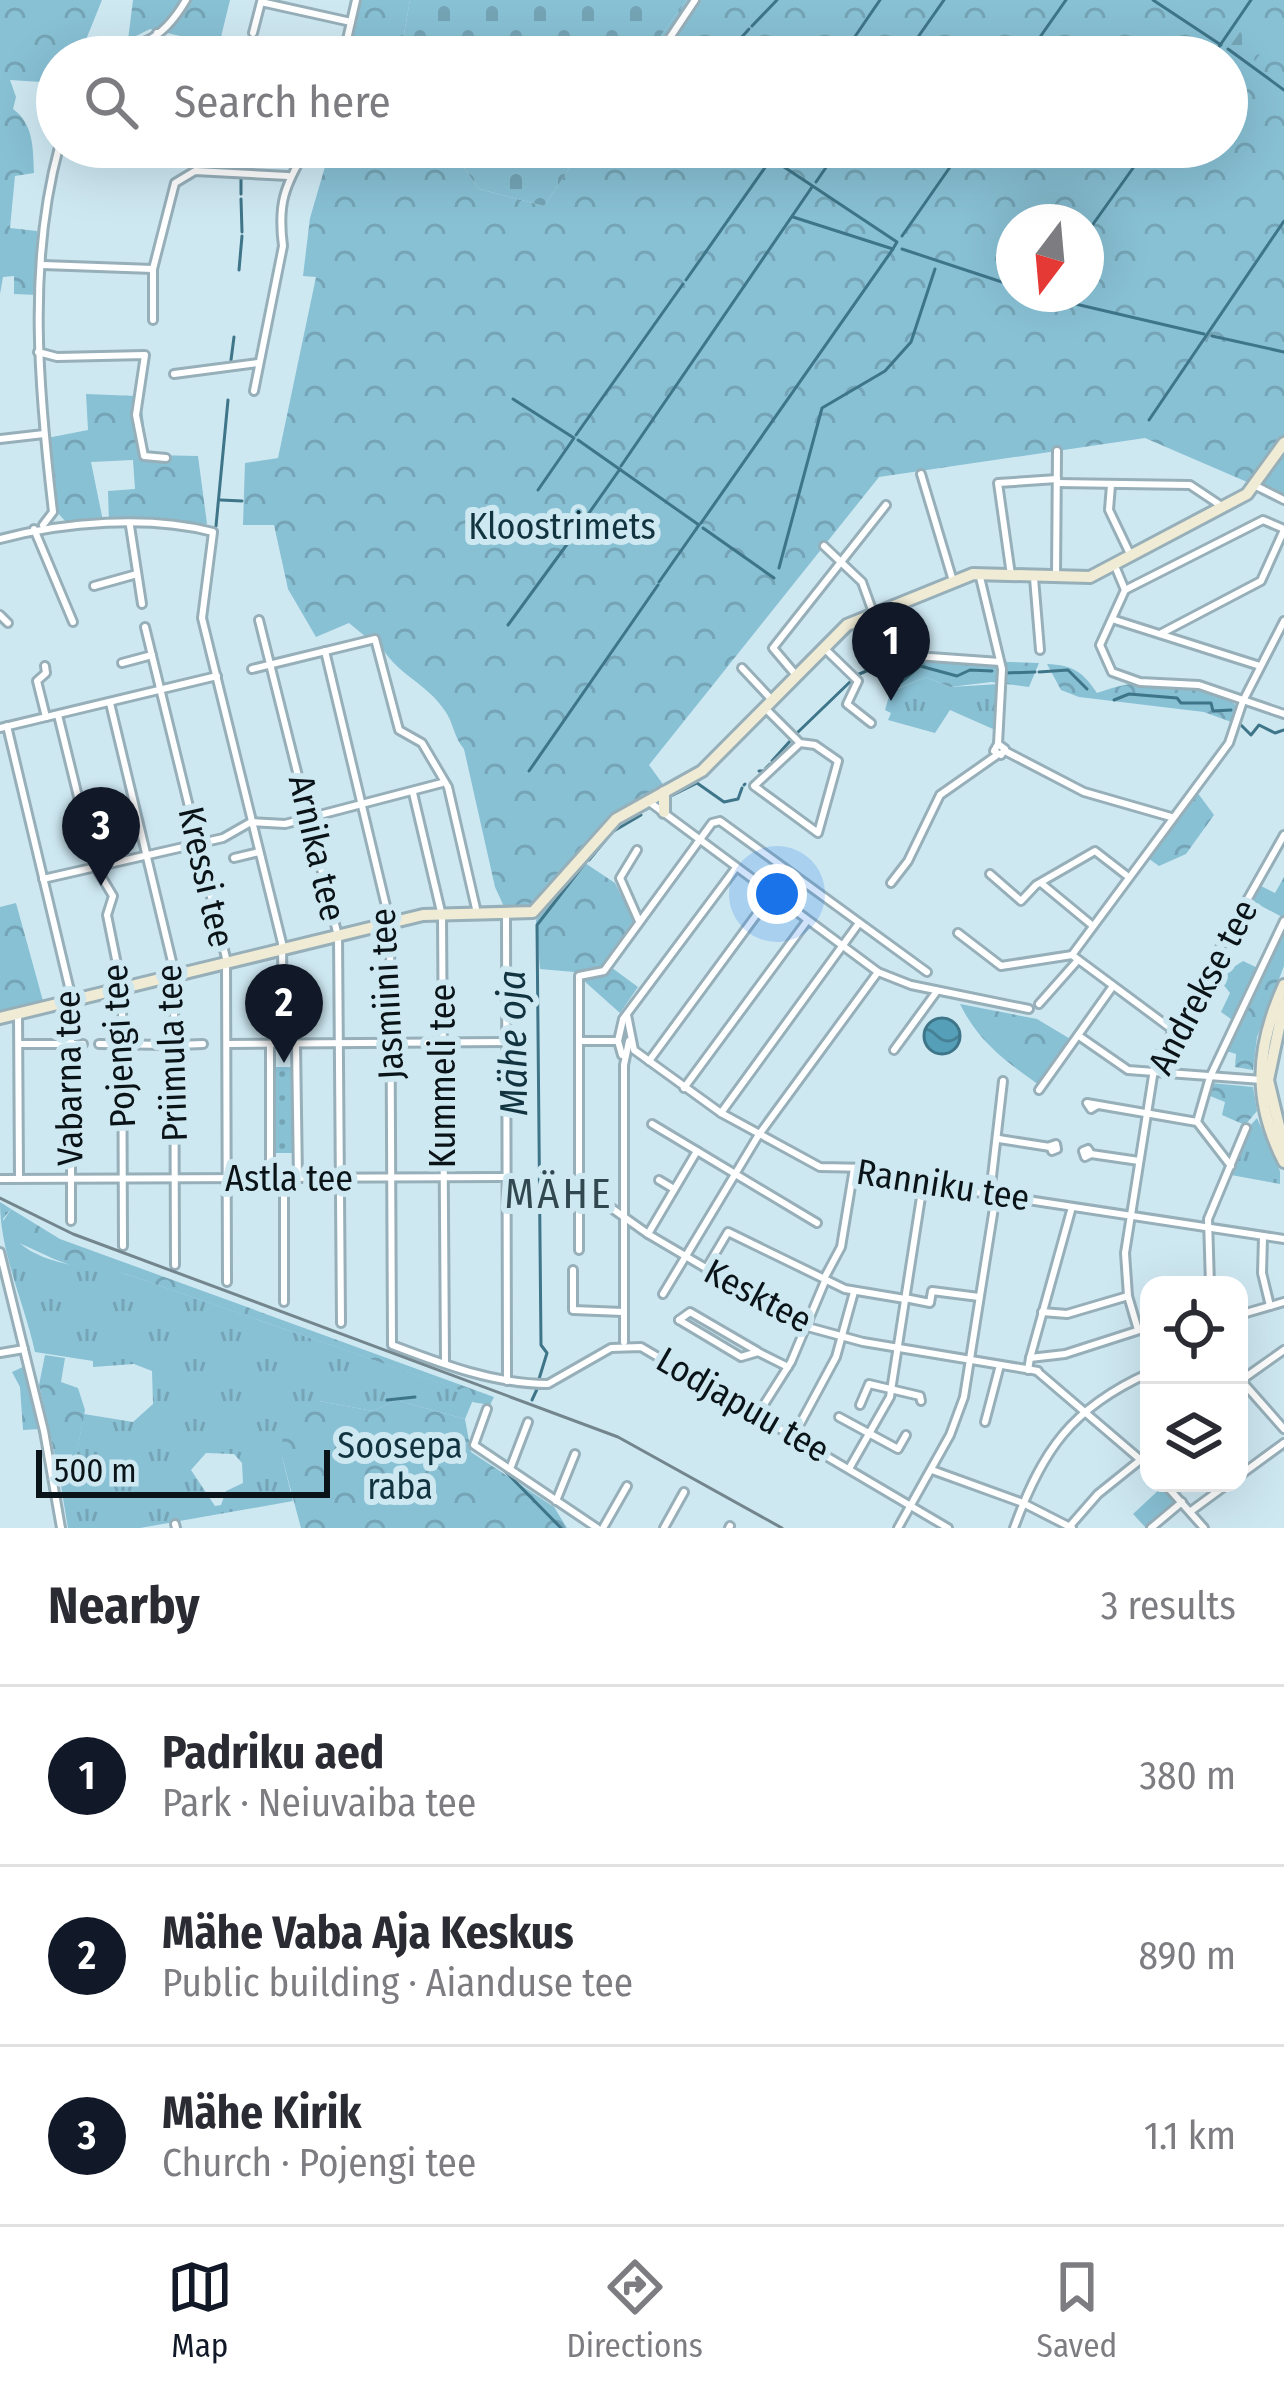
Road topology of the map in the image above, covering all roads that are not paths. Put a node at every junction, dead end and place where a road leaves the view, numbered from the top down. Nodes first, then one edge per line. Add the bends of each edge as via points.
1 (186, 0) edge
2 (356, 0) edge
3 (695, 0) edge
4 (351, 22) junction
5 (157, 33) junction
6 (253, 33) dead end
7 (153, 36) edge
8 (157, 36) edge
9 (348, 36) edge
10 (671, 36) edge
11 (56, 168) edge
12 (293, 168) edge
13 (288, 176) junction
14 (43, 265) junction
15 (153, 269) junction
16 (153, 320) dead end
17 (38, 352) junction
18 (258, 363) junction
19 (174, 374) dead end
20 (254, 391) dead end
21 (44, 434) junction
22 (0, 439) edge
23 (1284, 443) edge
24 (1058, 451) dead end
25 (166, 458) dead end
26 (921, 473) dead end
27 (1057, 481) junction
28 (1111, 485) junction
29 (1256, 486) junction
30 (1284, 500) edge
31 (886, 505) dead end
32 (1222, 507) junction
33 (53, 512) junction
34 (67, 524) junction
35 (130, 526) junction
36 (37, 528) junction
37 (1284, 530) edge
38 (0, 539) edge
39 (824, 545) dead end
40 (1130, 555) junction
41 (842, 560) junction
42 (1115, 565) junction
43 (979, 573) junction
44 (137, 574) junction
45 (1011, 575) junction
46 (1034, 578) junction
47 (1056, 580) junction
48 (953, 581) junction
49 (94, 586) dead end
50 (1125, 590) junction
51 (142, 604) dead end
52 (874, 614) junction
53 (0, 615) edge
54 (259, 620) dead end
55 (1115, 620) junction
56 (1284, 621) edge
57 (8, 622) dead end
58 (73, 622) dead end
59 (145, 626) dead end
60 (1160, 634) junction
61 (821, 646) junction
62 (1040, 650) dead end
63 (325, 651) junction
64 (888, 654) junction
65 (152, 655) junction
66 (1000, 662) junction
67 (122, 663) dead end
68 (273, 664) junction
69 (892, 665) dead end
70 (45, 666) dead end
71 (1260, 666) junction
72 (252, 668) dead end
73 (742, 668) dead end
74 (217, 676) junction
75 (797, 676) junction
76 (161, 689) junction
77 (1243, 701) junction
78 (110, 703) junction
79 (771, 706) junction
80 (1284, 714) edge
81 (58, 715) junction
82 (46, 717) junction
83 (871, 723) dead end
84 (3, 727) edge
85 (800, 742) junction
86 (1001, 753) junction
87 (442, 783) junction
88 (413, 793) junction
89 (655, 797) junction
90 (362, 806) junction
91 (667, 815) junction
92 (1171, 817) junction
93 (310, 818) junction
94 (251, 822) junction
95 (1284, 836) edge
96 (699, 841) junction
97 (198, 845) junction
98 (638, 850) dead end
99 (259, 852) junction
100 (147, 858) junction
101 (234, 858) dead end
102 (95, 866) junction
103 (735, 869) junction
104 (990, 874) dead end
105 (1126, 875) junction
106 (43, 879) junction
107 (891, 883) dead end
108 (1041, 883) junction
109 (771, 895) junction
110 (442, 912) junction
111 (477, 914) junction
112 (506, 915) junction
113 (808, 920) junction
114 (1284, 921) edge
115 (640, 922) junction
116 (390, 923) junction
117 (860, 923) junction
118 (1093, 926) junction
119 (958, 933) dead end
120 (338, 936) junction
121 (843, 946) junction
122 (282, 949) junction
123 (1075, 958) junction
124 (226, 963) junction
125 (878, 972) junction
126 (927, 972) dead end
127 (174, 976) junction
128 (1284, 985) edge
129 (1113, 986) junction
130 (122, 988) junction
131 (937, 991) junction
132 (71, 1001) junction
133 (1039, 1004) dead end
134 (1284, 1004) edge
135 (1029, 1009) dead end
136 (18, 1014) junction
137 (0, 1018) edge
138 (1173, 1030) junction
139 (1079, 1036) junction
140 (579, 1041) junction
141 (443, 1042) junction
142 (506, 1042) junction
143 (270, 1043) junction
144 (283, 1043) junction
145 (296, 1043) junction
146 (340, 1043) junction
147 (392, 1043) junction
148 (20, 1044) junction
149 (71, 1044) junction
150 (83, 1044) dead end
151 (99, 1044) dead end
152 (202, 1044) dead end
153 (225, 1044) junction
154 (123, 1045) junction
155 (173, 1045) junction
156 (626, 1045) junction
157 (893, 1050) dead end
158 (649, 1061) junction
159 (1153, 1072) junction
160 (1210, 1077) junction
161 (1264, 1080) junction
162 (1003, 1081) dead end
163 (685, 1088) junction
164 (1040, 1090) dead end
165 (1096, 1106) dead end
166 (721, 1113) junction
167 (1146, 1114) junction
168 (1197, 1122) junction
169 (652, 1124) dead end
170 (1246, 1128) dead end
171 (758, 1136) junction
172 (999, 1139) junction
173 (1050, 1147) dead end
174 (1284, 1147) edge
175 (697, 1151) junction
176 (1090, 1154) dead end
177 (1139, 1161) junction
178 (1284, 1162) edge
179 (1231, 1166) junction
180 (854, 1168) junction
181 (735, 1174) junction
182 (506, 1177) junction
183 (298, 1178) junction
184 (444, 1178) junction
185 (0, 1179) edge
186 (123, 1179) junction
187 (176, 1179) junction
188 (226, 1179) junction
189 (270, 1179) junction
190 (284, 1179) junction
191 (340, 1179) junction
192 (393, 1179) junction
193 (19, 1180) junction
194 (71, 1180) junction
195 (659, 1180) dead end
196 (923, 1184) junction
197 (579, 1185) junction
198 (674, 1189) junction
199 (993, 1195) junction
200 (1072, 1207) junction
201 (623, 1216) junction
202 (1130, 1216) junction
203 (71, 1221) dead end
204 (817, 1222) dead end
205 (1207, 1228) junction
206 (647, 1234) junction
207 (1263, 1237) junction
208 (1284, 1239) edge
209 (123, 1246) dead end
210 (579, 1250) dead end
211 (0, 1252) edge
212 (685, 1257) junction
213 (175, 1265) dead end
214 (706, 1269) junction
215 (573, 1270) dead end
216 (1210, 1276) edge
217 (825, 1278) junction
218 (227, 1282) dead end
219 (854, 1292) junction
220 (663, 1294) dead end
221 (1128, 1296) junction
222 (905, 1298) junction
223 (979, 1298) junction
224 (284, 1302) dead end
225 (1284, 1302) edge
226 (1270, 1306) junction
227 (623, 1312) junction
228 (1042, 1312) junction
229 (1248, 1313) edge
230 (341, 1323) dead end
231 (807, 1327) junction
232 (1138, 1330) joint
233 (842, 1338) junction
234 (623, 1344) junction
235 (392, 1345) joint
236 (897, 1348) junction
237 (24, 1349) junction
238 (1284, 1350) edge
239 (758, 1352) junction
240 (0, 1353) edge
241 (970, 1358) junction
242 (1035, 1359) junction
243 (445, 1362) junction
244 (1000, 1365) junction
245 (788, 1367) junction
246 (1028, 1370) junction
247 (1038, 1371) junction
248 (1248, 1375) edge
249 (1140, 1378) edge
250 (508, 1381) junction
251 (1244, 1384) edge
252 (892, 1389) junction
253 (921, 1401) dead end
254 (860, 1405) dead end
255 (487, 1409) dead end
256 (1086, 1410) junction
257 (758, 1414) junction
258 (839, 1417) dead end
259 (528, 1422) dead end
260 (985, 1422) dead end
261 (1284, 1429) edge
262 (794, 1435) junction
263 (868, 1435) junction
264 (906, 1436) dead end
265 (1284, 1443) edge
266 (1140, 1452) edge
267 (575, 1454) dead end
268 (1140, 1460) edge
269 (850, 1467) junction
270 (510, 1469) junction
271 (1248, 1469) edge
272 (932, 1470) junction
273 (627, 1486) dead end
274 (684, 1492) dead end
275 (1173, 1492) edge
276 (1217, 1492) edge
277 (556, 1501) junction
278 (1023, 1502) junction
279 (1182, 1502) junction
280 (912, 1504) junction
281 (1191, 1511) junction
282 (1071, 1527) edge
283 (61, 1528) edge
284 (600, 1528) edge
285 (664, 1528) edge
286 (898, 1528) edge
287 (948, 1528) edge
288 (1014, 1528) edge
289 (1151, 1528) edge
290 (1204, 1528) edge

1 - 5 street
2 - 4 street
3 - 10 street
4 - 6 street via 261,2
4 - 9 street
5 - 7 street
5 - 8 street
11 - 14 street
12 - 13 street
13 - 15 street via 182,177 168,195
13 - 18 street via 278,228 283,246
14 - 15 street
14 - 17 street
15 - 16 street
17 - 21 street
17 - 25 street via 145,355 136,434 144,456
18 - 19 street
18 - 20 street
21 - 22 street
21 - 33 street
23 - 29 main road
24 - 27 street
26 - 48 street
27 - 28 street
27 - 45 street via 998,483
27 - 47 street
28 - 32 street via 1190,485
28 - 40 street via 1109,510
29 - 30 street
29 - 32 main road
31 - 41 street
32 - 40 main road
33 - 34 street
33 - 36 street
34 - 35 street
34 - 36 street
35 - 44 street
35 - 74 street via 213,532 202,618
36 - 38 street
36 - 58 street
37 - 50 street via 1263,520
37 - 60 street via 1261,581
39 - 41 street
40 - 42 main road
41 - 52 street
41 - 75 street via 773,648
42 - 47 main road
42 - 50 street
43 - 45 main road
43 - 48 main road
43 - 66 street
44 - 49 street
44 - 51 street
45 - 46 main road
46 - 47 main road
46 - 62 street
48 - 52 main road
50 - 55 street
52 - 61 main road
52 - 64 street
53 - 57 street
54 - 68 street, Arnika tee
55 - 60 street
55 - 77 street via 1100,646 1116,675
56 - 71 street
59 - 65 street, Kressi tee
60 - 71 street
61 - 75 main road
61 - 83 street via 858,681 847,704
63 - 68 street
63 - 87 street via 376,639 399,730 422,743
63 - 90 street, Jasmiini tee
64 - 66 street
64 - 69 street
65 - 67 street
65 - 76 street, Kressi tee
66 - 86 street
68 - 72 street
68 - 93 street, Arnika tee
70 - 82 street via 37,681
71 - 77 street
73 - 79 street
74 - 76 street
74 - 94 street
75 - 79 main road
76 - 78 street
76 - 97 street, Kressi tee
77 - 80 street
77 - 92 street via 1229,742
78 - 81 street
78 - 100 street, Priimula tee
79 - 85 street
79 - 89 main road via 702,771
81 - 82 street
81 - 102 street, Pojengi tee
82 - 84 street
84 - 106 street, Vabarna tee
85 - 85 street via 838,761 818,833 754,786
86 - 92 street via 1084,792
86 - 107 street via 940,795
87 - 88 street
87 - 111 street
88 - 90 street
88 - 110 street, Kummeli tee
89 - 91 main road
89 - 91 street
89 - 112 main road via 605,829 542,906
90 - 93 street
90 - 116 street, Jasmiini tee
91 - 96 street
92 - 105 street
93 - 94 street
93 - 120 street, Arnika tee
94 - 97 street
94 - 99 street
95 - 138 street, Andrekse tee
96 - 103 street
96 - 115 street
96 - 117 street via 720,821
97 - 100 street
97 - 124 street, Kressi tee
98 - 115 street via 620,878
99 - 101 street
99 - 122 street
100 - 102 street
100 - 127 street, Priimula tee
102 - 106 street
102 - 130 street, Pojengi tee via 113,896 107,915
103 - 109 street
103 - 156 street via 627,1015
104 - 108 street via 1021,901
105 - 108 street via 1095,850
105 - 118 street
106 - 132 street, Vabarna tee
108 - 118 street
109 - 113 street
109 - 158 street
110 - 111 main road
110 - 116 main road
110 - 141 street, Kummeli tee
111 - 112 main road
112 - 142 street
113 - 121 street
113 - 163 street
114 - 160 street
115 - 140 street via 604,971 579,976
116 - 120 main road
116 - 147 street, Jasmiini tee
117 - 121 street
117 - 126 street
118 - 123 street
119 - 123 street via 1001,966
120 - 122 main road
120 - 146 street, Arnika tee
121 - 125 street
121 - 166 street
122 - 124 main road
122 - 144 street
123 - 129 street
123 - 133 street
124 - 127 main road
124 - 153 street, Kressi tee
125 - 131 street
125 - 171 street
127 - 130 main road
127 - 155 street, Priimula tee
128 - 161 main road via 1266,1028
129 - 138 street
129 - 139 street
130 - 132 main road
130 - 154 street, Pojengi tee
131 - 135 street
131 - 157 street
132 - 136 main road
132 - 149 street, Vabarna tee
134 - 161 main road
136 - 137 main road
136 - 148 street
138 - 159 street, Andrekse tee
139 - 159 street via 1120,1067
139 - 164 street
140 - 156 street
140 - 197 street
141 - 142 street
141 - 147 street
141 - 184 street, Kummeli tee
142 - 182 street
143 - 144 street
143 - 153 street
143 - 189 street
144 - 145 street
145 - 146 street
145 - 183 street
146 - 147 street
146 - 191 street, Arnika tee
147 - 192 street, Jasmiini tee
148 - 149 street
148 - 193 street
149 - 150 street
149 - 194 street, Vabarna tee
151 - 154 street
152 - 155 street
153 - 188 street, Kressi tee
154 - 155 street
154 - 186 street, Pojengi tee
155 - 187 street, Priimula tee
156 - 158 street, Ranniku tee
156 - 201 street
158 - 163 street, Ranniku tee
159 - 160 street
159 - 167 street, Andrekse tee
160 - 161 street
160 - 168 street
161 - 174 main road
161 - 178 main road via 1268,1125
162 - 172 street
163 - 166 street, Ranniku tee
165 - 167 street
166 - 171 street, Ranniku tee
167 - 168 street
167 - 177 street, Andrekse tee
168 - 179 street
169 - 175 street
170 - 179 street
171 - 180 street, Ranniku tee via 801,1161
171 - 181 street
172 - 173 street
172 - 199 street
175 - 181 street
175 - 198 street
176 - 177 street
177 - 202 street, Andrekse tee
179 - 205 street
180 - 196 street, Ranniku tee
180 - 217 street via 841,1247
181 - 204 street
181 - 212 street
182 - 184 street, Astla tee
182 - 250 street
183 - 190 street, Astla tee
183 - 191 street, Astla tee
184 - 192 street, Astla tee
184 - 243 street, Kummeli tee
185 - 193 street, Astla tee
186 - 187 street, Astla tee
186 - 194 street, Astla tee
186 - 209 street, Pojengi tee
187 - 188 street, Astla tee
187 - 213 street, Priimula tee
188 - 189 street, Astla tee
188 - 218 street, Kressi tee
189 - 190 street, Astla tee
190 - 224 street
191 - 192 street, Astla tee
191 - 230 street, Arnika tee
192 - 235 street, Jasmiini tee
193 - 194 street, Astla tee
194 - 203 street, Vabarna tee
195 - 198 street
196 - 199 street, Ranniku tee
196 - 222 street
197 - 201 street, Kesktee
197 - 210 street
198 - 206 street
199 - 200 street, Ranniku tee
199 - 223 street
200 - 202 street, Ranniku tee
200 - 228 street
201 - 206 street, Kesktee
201 - 227 street
202 - 205 street, Ranniku tee
202 - 221 street, Andrekse tee
205 - 207 street, Ranniku tee
205 - 216 street
206 - 212 street, Kesktee
207 - 208 street, Ranniku tee
207 - 226 street
211 - 237 street
212 - 214 street, Kesktee
212 - 220 street
214 - 217 street via 728,1232
214 - 231 street, Kesktee
215 - 227 street via 574,1310
217 - 219 street
217 - 231 street
219 - 222 street
219 - 233 street
221 - 228 street via 1067,1314
221 - 232 street, Andrekse tee
222 - 223 street via 929,1303 932,1291
222 - 236 street
223 - 241 street
225 - 226 street
226 - 229 street
227 - 234 street
228 - 242 street
231 - 233 street, Kesktee
231 - 245 street
232 - 242 street
233 - 236 street, Kesktee
233 - 262 street
234 - 250 street, Lodjapuu tee via 548,1384
234 - 257 street, Lodjapuu tee
235 - 243 street, Lodjapuu tee
236 - 241 street, Kesktee
236 - 252 street
237 - 240 street
237 - 283 street
238 - 248 street
239 - 239 street via 741,1357 679,1320 694,1313
239 - 245 street
241 - 244 street, Kesktee
241 - 272 street via 964,1397
242 - 246 street
242 - 247 street
243 - 250 street, Lodjapuu tee
244 - 246 street, Kesktee
244 - 260 street
245 - 257 street
246 - 247 street, Kesktee
247 - 256 street
249 - 256 street
251 - 261 street
252 - 253 street
252 - 254 street via 868,1384
252 - 263 street
255 - 270 street via 473,1444
256 - 266 street
256 - 278 street via 1043,1456
257 - 262 street, Lodjapuu tee
258 - 263 street
259 - 270 street
262 - 269 street, Lodjapuu tee
263 - 264 street via 898,1449
263 - 269 street
265 - 271 street
267 - 277 street
268 - 282 street
269 - 280 street, Lodjapuu tee
270 - 277 street
272 - 278 street
272 - 280 street
273 - 284 street
274 - 285 street
275 - 279 street
276 - 281 street
277 - 284 street
278 - 282 street
278 - 288 street
279 - 281 street
279 - 289 street
280 - 286 street
280 - 287 street, Lodjapuu tee
281 - 290 street

